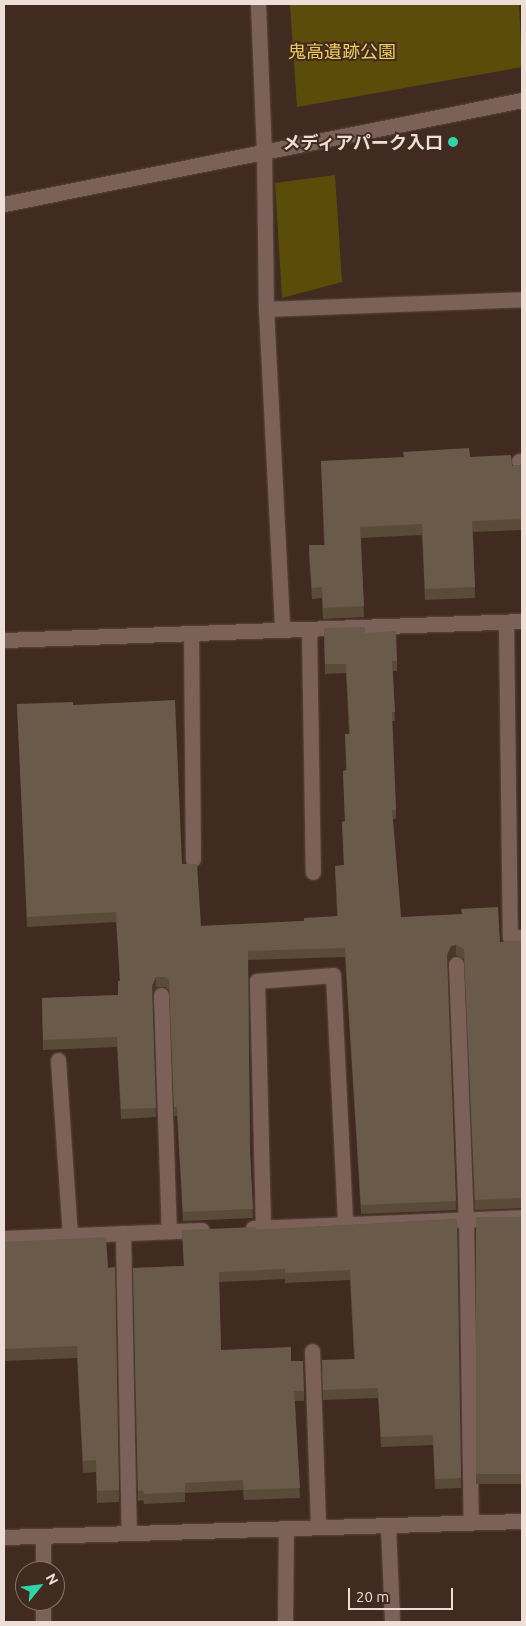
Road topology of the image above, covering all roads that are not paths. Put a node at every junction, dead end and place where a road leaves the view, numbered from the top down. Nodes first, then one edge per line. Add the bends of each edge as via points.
1 (258, 4) edge
2 (522, 100) edge
3 (264, 152) junction
4 (4, 204) edge
5 (522, 299) edge
6 (266, 308) junction
7 (522, 621) edge
8 (506, 622) junction
9 (309, 629) junction
10 (282, 630) junction
11 (191, 634) junction
12 (4, 640) edge
13 (193, 859) dead end
14 (313, 872) dead end
15 (522, 937) edge
16 (456, 964) dead end
17 (161, 995) dead end
18 (58, 1060) dead end
19 (522, 1217) edge
20 (466, 1219) junction
21 (345, 1224) junction
22 (263, 1227) junction
23 (235, 1228) edge
24 (216, 1229) edge
25 (169, 1231) junction
26 (123, 1233) junction
27 (70, 1235) junction
28 (4, 1238) edge
29 (312, 1350) dead end
30 (522, 1521) edge
31 (471, 1522) junction
32 (388, 1525) junction
33 (286, 1528) junction
34 (318, 1528) junction
35 (129, 1533) junction
36 (43, 1536) junction
37 (4, 1537) edge
38 (43, 1561) edge
39 (285, 1622) edge
40 (392, 1622) edge

1 - 3 street
2 - 3 street
3 - 4 street
3 - 6 street
5 - 6 street
6 - 10 street
7 - 8 street
8 - 9 street
8 - 15 street via 510,937
9 - 10 street
9 - 14 street
10 - 11 street
11 - 12 street
11 - 13 street
16 - 20 street
17 - 25 street
18 - 27 street
19 - 20 street
20 - 21 street
20 - 31 street
21 - 22 street
21 - 22 street via 333,974 257,981
22 - 23 street
24 - 25 street
25 - 26 street
26 - 27 street
26 - 35 street
27 - 28 street
29 - 34 street
30 - 31 street
31 - 32 street
32 - 34 street
32 - 40 street
33 - 34 street
33 - 35 street
33 - 39 street
35 - 36 street
36 - 37 street
36 - 38 street

